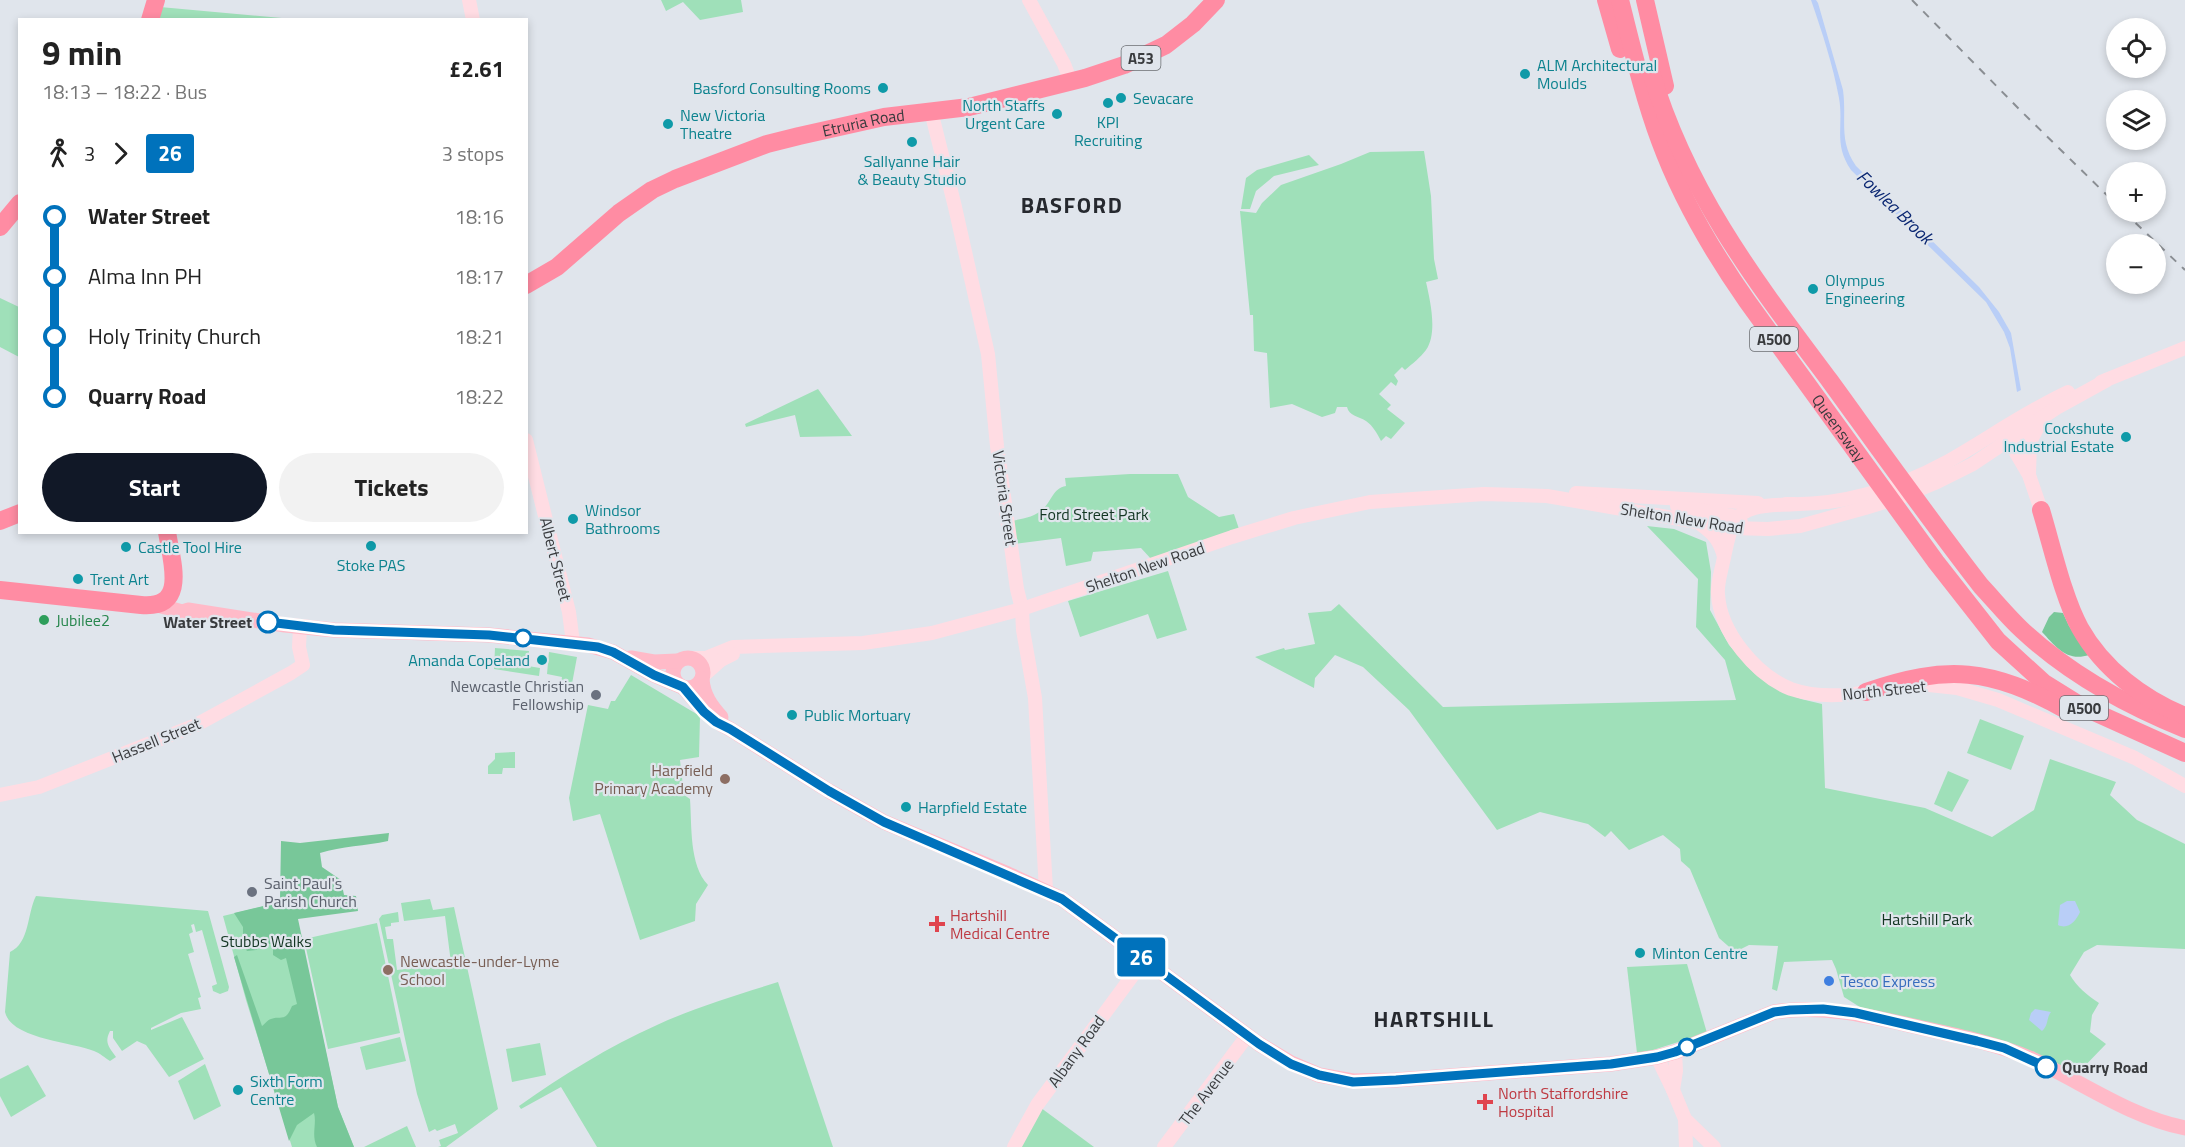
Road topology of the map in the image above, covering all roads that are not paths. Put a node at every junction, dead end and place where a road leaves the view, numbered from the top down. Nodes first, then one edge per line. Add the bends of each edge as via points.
1 (156, 0) edge
2 (469, 0) edge
3 (1029, 0) edge
4 (1216, 0) edge
5 (1606, 0) edge
6 (1620, 0) edge
7 (1632, 0) edge
8 (1645, 0) edge
9 (151, 18) edge
10 (473, 18) edge
11 (1071, 82) junction
12 (930, 111) junction
13 (1705, 202) junction
14 (18, 205) edge
15 (1695, 218) junction
16 (0, 226) edge
17 (528, 284) edge
18 (2185, 348) edge
19 (2107, 380) junction
20 (2044, 416) junction
21 (2002, 429) junction
22 (2010, 442) junction
23 (528, 448) edge
24 (2018, 459) junction
25 (1973, 464) junction
26 (2029, 475) junction
27 (1547, 496) junction
28 (1628, 496) junction
29 (1794, 504) junction
30 (2041, 510) joint
31 (18, 514) edge
32 (0, 521) edge
33 (1698, 522) junction
34 (1737, 524) junction
35 (166, 534) edge
36 (1724, 558) junction
37 (0, 590) edge
38 (166, 600) junction
39 (1022, 609) junction
40 (300, 627) junction
41 (573, 643) junction
42 (745, 648) junction
43 (616, 654) junction
44 (693, 658) junction
45 (677, 661) junction
46 (702, 678) junction
47 (681, 686) junction
48 (1866, 693) junction
49 (2185, 716) edge
50 (730, 729) junction
51 (2185, 729) edge
52 (2185, 755) edge
53 (2185, 786) edge
54 (0, 795) edge
55 (1046, 890) junction
56 (1144, 960) junction
57 (1247, 1036) junction
58 (1675, 1052) junction
59 (1657, 1057) junction
60 (1674, 1090) junction
61 (1685, 1119) junction
62 (2185, 1128) edge
63 (1014, 1147) edge
64 (1164, 1147) edge
65 (1686, 1147) edge
66 (1714, 1147) edge

1 - 9 highway
2 - 10 main road
3 - 11 main road
4 - 11 highway, Etruria Road / A53 via 1166,45 1124,65
5 - 15 highway via 1642,115 1674,184
6 - 15 highway, Queensway / A500 via 1651,116
7 - 13 highway, Queensway / A500 via 1663,109
8 - 13 highway via 1673,118
11 - 12 highway, Etruria Road / A53 via 969,107
12 - 17 highway, Etruria Road / A53 via 861,121 767,144 675,179 628,206 557,267
12 - 39 main road, Victoria Street via 983,327
13 - 51 highway, Queensway / A500 via 1762,290 1981,586 2044,649 2107,691
14 - 16 highway
15 - 52 highway, Queensway / A500 via 1747,301 1998,641 2044,683 2081,706
18 - 19 main road, Shelton New Road
19 - 20 main road, Shelton New Road
19 - 21 main road, Shelton New Road via 2043,404
20 - 22 main road, Shelton New Road
20 - 26 main road via 2030,442
21 - 22 main road
21 - 29 main road, Shelton New Road via 1925,473 1895,485 1855,496
22 - 24 main road
22 - 25 main road, Shelton New Road
23 - 41 main road, Albert Street via 569,612
24 - 25 main road via 1998,456
24 - 26 main road
25 - 34 main road, Shelton New Road via 1901,497 1800,526
26 - 30 main road
27 - 28 main road, Shelton New Road
27 - 33 main road, Shelton New Road
27 - 39 main road, Shelton New Road via 1443,496 1344,507 1247,532
28 - 29 main road, Shelton New Road
28 - 34 main road
29 - 34 main road via 1751,508 1740,513
30 - 49 highway via 2069,600 2088,640 2134,688
31 - 32 highway
33 - 34 main road, Shelton New Road
33 - 36 main road via 1713,532
34 - 36 main road, North Street
35 - 38 highway via 172,566
36 - 48 main road, North Street via 1719,605 1727,628 1749,660 1791,688 1824,695
37 - 38 highway via 141,605
38 - 40 main road via 188,610
39 - 42 main road, Shelton New Road via 898,639
39 - 55 main road, Victoria Street via 1035,707
40 - 41 main road via 489,635
40 - 54 main road, Hassell Street via 303,665 196,725 39,787
41 - 43 main road
42 - 44 main road, Shelton New Road via 733,647 705,658
42 - 46 main road, Shelton New Road via 721,660
43 - 45 main road via 654,662
43 - 47 main road
44 - 45 main road
44 - 46 main road via 702,667
45 - 47 main road via 672,673
46 - 47 main road via 693,687
46 - 50 main road via 707,698
47 - 50 main road via 704,712
48 - 52 highway via 1914,678 1975,674 2013,684 2083,719
48 - 53 main road, North Street via 1910,686 1957,688 1998,700 2135,758
50 - 55 main road via 884,822
55 - 56 main road via 1081,911
56 - 57 main road
56 - 63 main road, Albany Road via 1037,1105
57 - 59 main road via 1307,1071 1353,1082 1611,1064
57 - 64 main road, The Avenue
58 - 59 main road
58 - 60 main road
58 - 62 main road via 1774,1012 1841,1011 2004,1048 2149,1119
59 - 60 main road
60 - 61 main road
61 - 65 main road
61 - 66 main road

